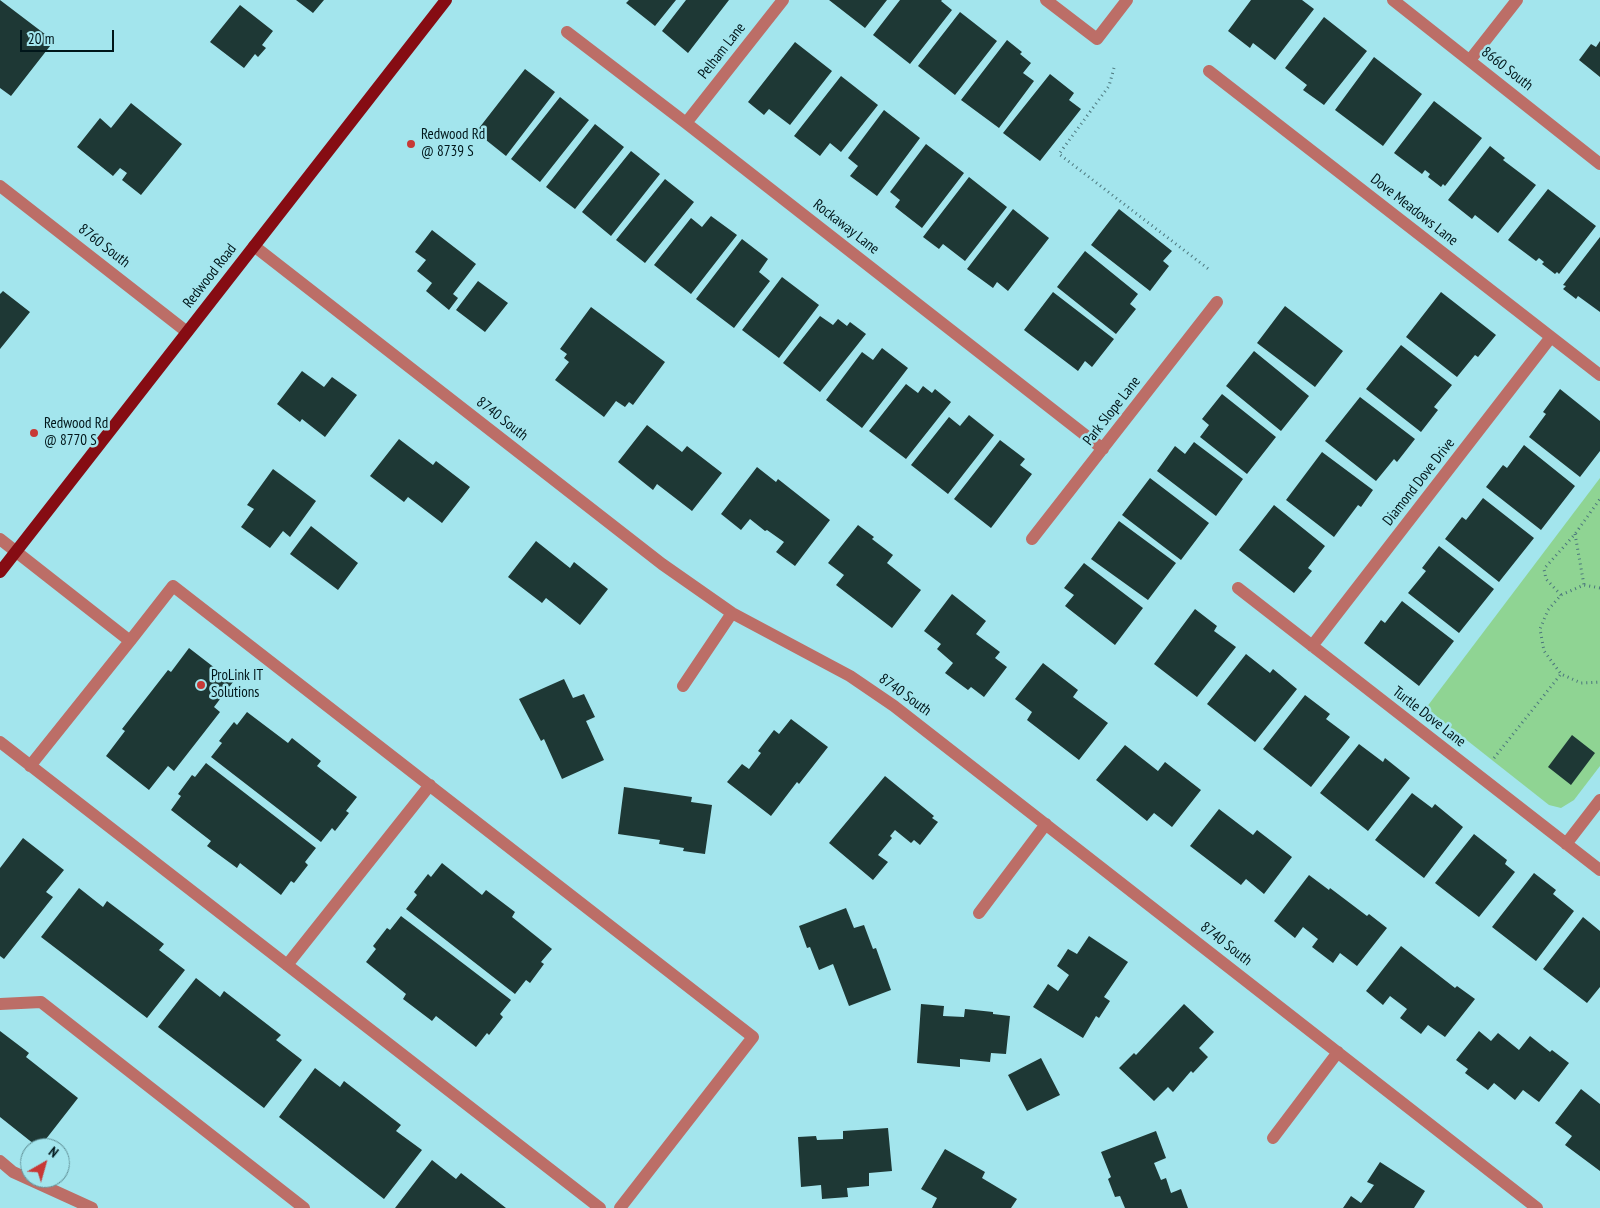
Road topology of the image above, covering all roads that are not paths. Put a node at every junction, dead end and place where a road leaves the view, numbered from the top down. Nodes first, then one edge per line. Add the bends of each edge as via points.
1 (446, 0) edge
2 (783, 0) edge
3 (1046, 0) edge
4 (1127, 0) edge
5 (1393, 0) edge
6 (1517, 0) edge
7 (567, 32) dead end
8 (1470, 60) junction
9 (1209, 71) dead end
10 (686, 123) junction
11 (1600, 164) edge
12 (0, 186) edge
13 (254, 246) junction
14 (1217, 302) dead end
15 (187, 332) junction
16 (1551, 337) junction
17 (1600, 375) edge
18 (1103, 449) junction
19 (0, 539) edge
20 (1032, 539) dead end
21 (16, 552) junction
22 (0, 572) edge
23 (1238, 588) dead end
24 (732, 613) junction
25 (130, 641) junction
26 (1312, 646) junction
27 (683, 686) dead end
28 (0, 742) edge
29 (30, 766) junction
30 (430, 785) junction
31 (1600, 800) edge
32 (1046, 824) junction
33 (1566, 844) junction
34 (1600, 870) edge
35 (979, 913) dead end
36 (287, 965) junction
37 (0, 1004) edge
38 (1338, 1052) junction
39 (1273, 1138) dead end
40 (0, 1161) edge
41 (92, 1208) edge
42 (304, 1208) edge
43 (600, 1208) edge
44 (620, 1208) edge
45 (1538, 1208) edge

1 - 13 main road, Redwood Road
2 - 10 street, Pelham Lane
3 - 4 street via 1097,39
5 - 8 street, 8660 South
6 - 8 street
7 - 10 street, Rockaway Lane
8 - 11 street, 8660 South
9 - 16 street, Dove Meadows Lane
10 - 18 street, Rockaway Lane
12 - 15 street, 8760 South
13 - 15 main road, Redwood Road
13 - 24 street, 8740 South via 662,564
14 - 18 street, Park Slope Lane
15 - 21 main road, Redwood Road
16 - 17 street, Dove Meadows Lane
16 - 26 street, Diamond Dove Drive
18 - 20 street, Park Slope Lane
19 - 21 street
21 - 22 main road, Redwood Road
21 - 25 street
23 - 26 street, Turtle Dove Lane
24 - 27 street
24 - 32 street, 8740 South via 850,676 894,706
25 - 29 street
25 - 30 street via 173,586
26 - 33 street, Turtle Dove Lane
28 - 29 street
29 - 36 street
30 - 36 street
30 - 44 street via 753,1036
31 - 33 street
32 - 35 street
32 - 38 street, 8740 South
33 - 34 street, Turtle Dove Lane
36 - 43 street
37 - 42 street via 41,1002
38 - 39 street
38 - 45 street, 8740 South
40 - 41 street via 13,1172

